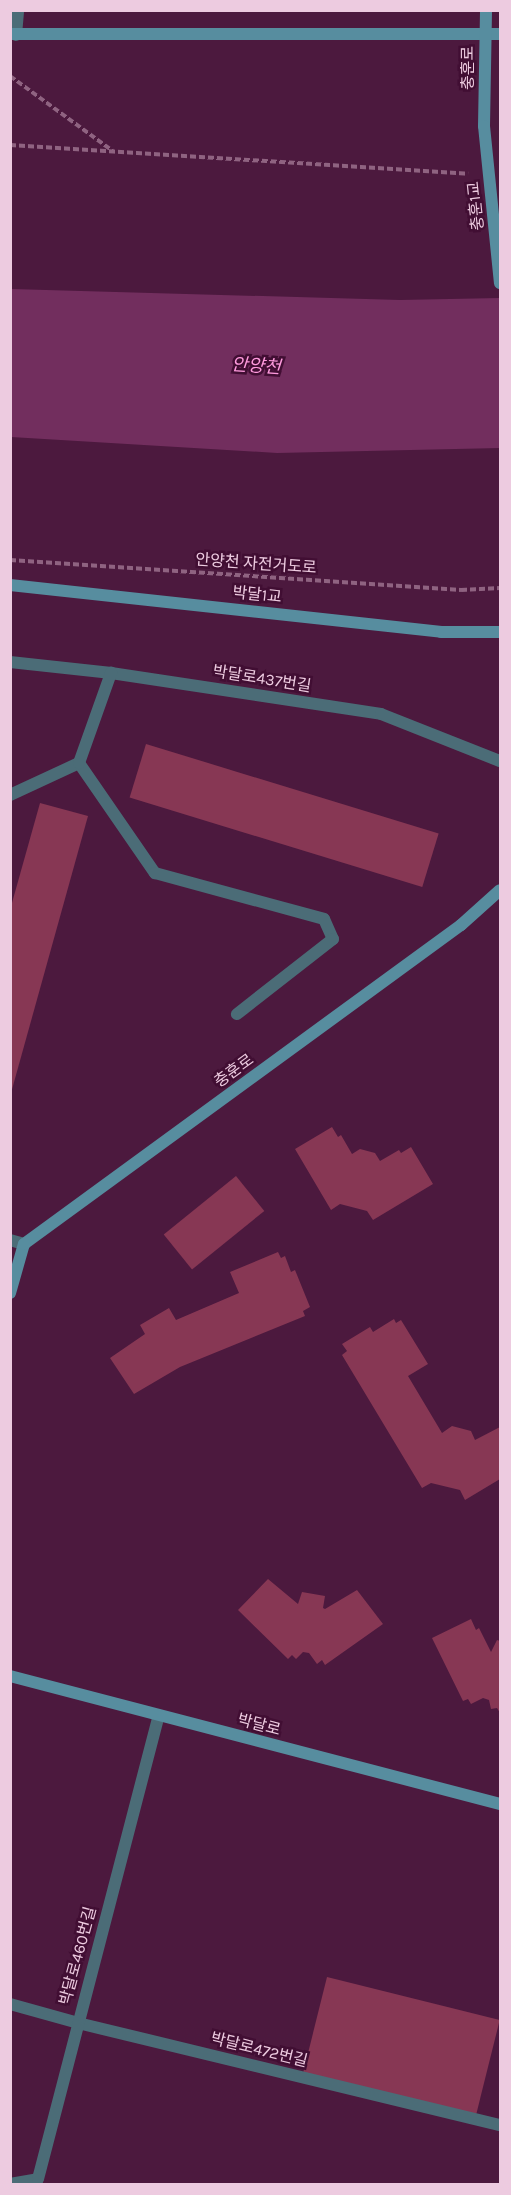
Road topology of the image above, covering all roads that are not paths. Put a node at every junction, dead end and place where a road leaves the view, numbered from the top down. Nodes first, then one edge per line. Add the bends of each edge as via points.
1 (18, 10) edge
2 (486, 10) edge
3 (13, 34) edge
4 (501, 34) edge
5 (485, 35) junction
6 (484, 126) joint
7 (501, 283) edge
8 (10, 585) edge
9 (501, 632) edge
10 (10, 662) edge
11 (111, 673) junction
12 (501, 760) edge
13 (79, 763) junction
14 (10, 795) edge
15 (501, 890) edge
16 (237, 1014) dead end
17 (10, 1240) edge
18 (24, 1244) junction
19 (10, 1293) edge
20 (10, 1676) edge
21 (159, 1716) junction
22 (501, 1804) edge
23 (10, 2004) edge
24 (78, 2023) junction
25 (501, 2126) edge
26 (10, 2184) edge

1 - 3 street
2 - 5 street, 충훈로
3 - 5 street
4 - 5 street
5 - 6 street, 충훈로
6 - 7 street, 충훈1교, bridge
8 - 9 street, 박달1교 via 441,632
10 - 11 street, 박달로437번길
11 - 12 street, 박달로437번길 via 381,714
11 - 13 street
13 - 14 street
13 - 16 street via 155,873 324,919 333,939
15 - 18 street, 충훈로 via 461,925
17 - 18 street
18 - 19 street
20 - 21 street, 박달로
21 - 22 street, 박달로
21 - 24 street, 박달로460번길
23 - 24 street, 박달로472번길
24 - 25 street, 박달로472번길
24 - 26 street, 박달로460번길 via 38,2179

